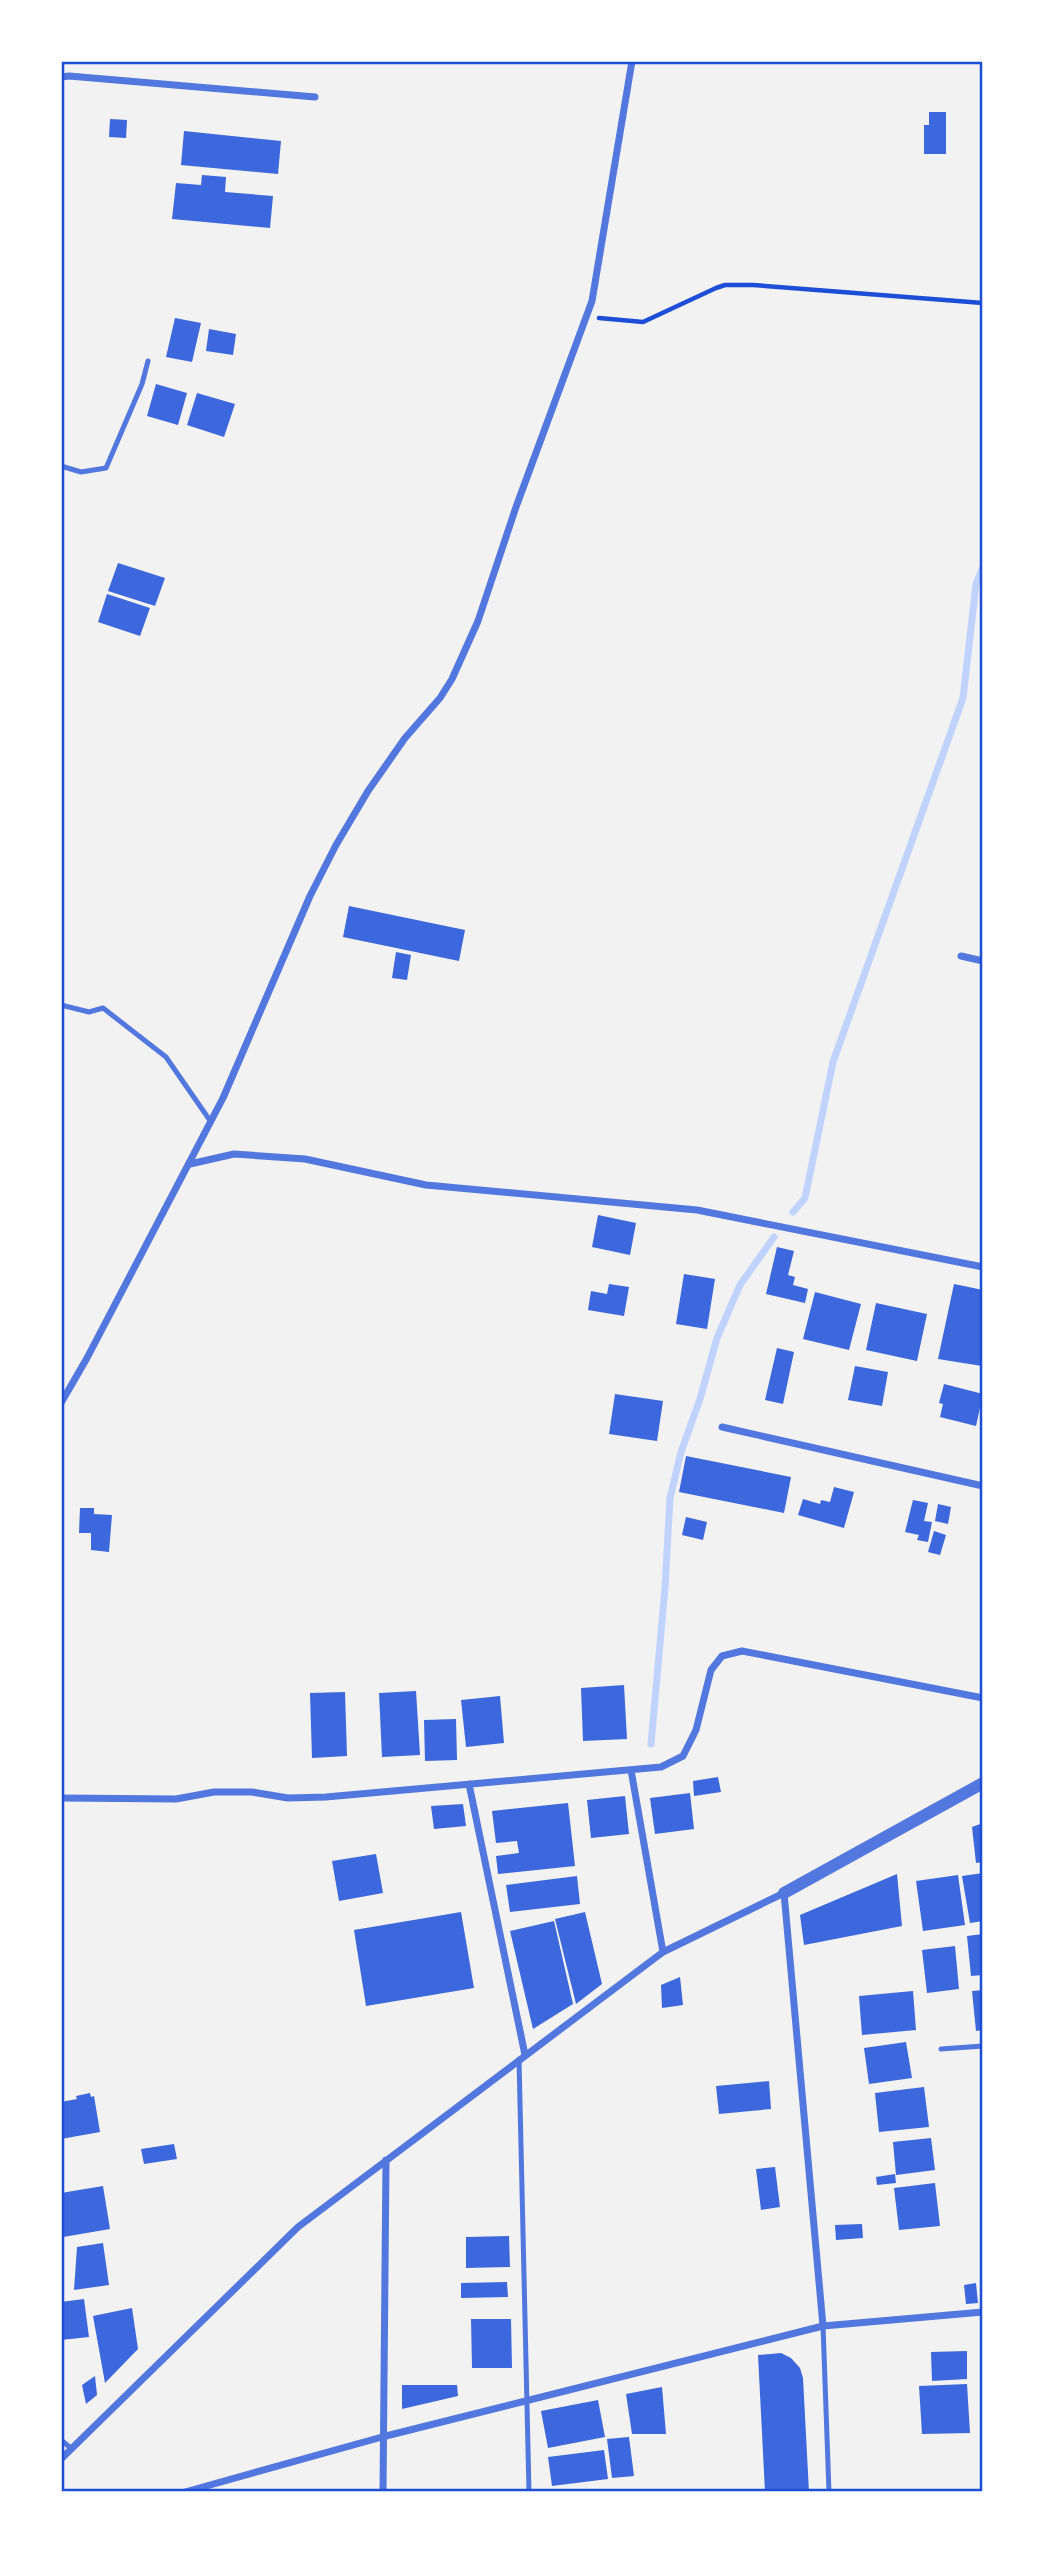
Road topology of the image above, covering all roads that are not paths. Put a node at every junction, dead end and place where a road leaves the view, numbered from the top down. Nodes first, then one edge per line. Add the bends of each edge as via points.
1 (632, 61) edge
2 (61, 77) edge
3 (315, 97) dead end
4 (148, 361) dead end
5 (61, 466) edge
6 (961, 956) dead end
7 (983, 961) edge
8 (61, 1005) edge
9 (211, 1122) junction
10 (190, 1164) junction
11 (983, 1267) edge
12 (61, 1403) edge
13 (722, 1426) dead end
14 (983, 1486) edge
15 (983, 1698) edge
16 (631, 1770) junction
17 (983, 1783) edge
18 (469, 1784) junction
19 (61, 1798) edge
20 (784, 1894) junction
21 (663, 1952) junction
22 (983, 2046) edge
23 (941, 2049) dead end
24 (522, 2057) junction
25 (386, 2160) junction
26 (983, 2312) edge
27 (823, 2326) junction
28 (527, 2402) junction
29 (382, 2437) junction
30 (61, 2440) edge
31 (72, 2449) junction
32 (61, 2459) edge
33 (185, 2492) edge
34 (383, 2492) edge
35 (529, 2492) edge
36 (829, 2492) edge

1 - 9 street via 601,258 587,316 478,621 440,698 405,738 336,845
2 - 3 street
4 - 5 lane via 106,468 81,472
6 - 7 street
8 - 9 lane via 89,1012 103,1008 166,1057
9 - 10 street
10 - 11 street via 234,1154 305,1159 426,1185 697,1210
10 - 12 street
13 - 14 street
15 - 16 street via 742,1651 722,1656 711,1670 696,1730 682,1756 661,1767
16 - 18 street
16 - 21 street
17 - 20 street
18 - 19 street via 326,1797 214,1792 176,1799
18 - 24 street
20 - 21 street
20 - 27 street
21 - 24 street
22 - 23 lane
24 - 25 street
24 - 28 lane
25 - 29 street
25 - 31 street via 298,2227
26 - 27 street
27 - 28 street
27 - 36 lane
28 - 29 street
28 - 35 lane
29 - 33 street
29 - 34 street
30 - 31 lane
31 - 32 street

